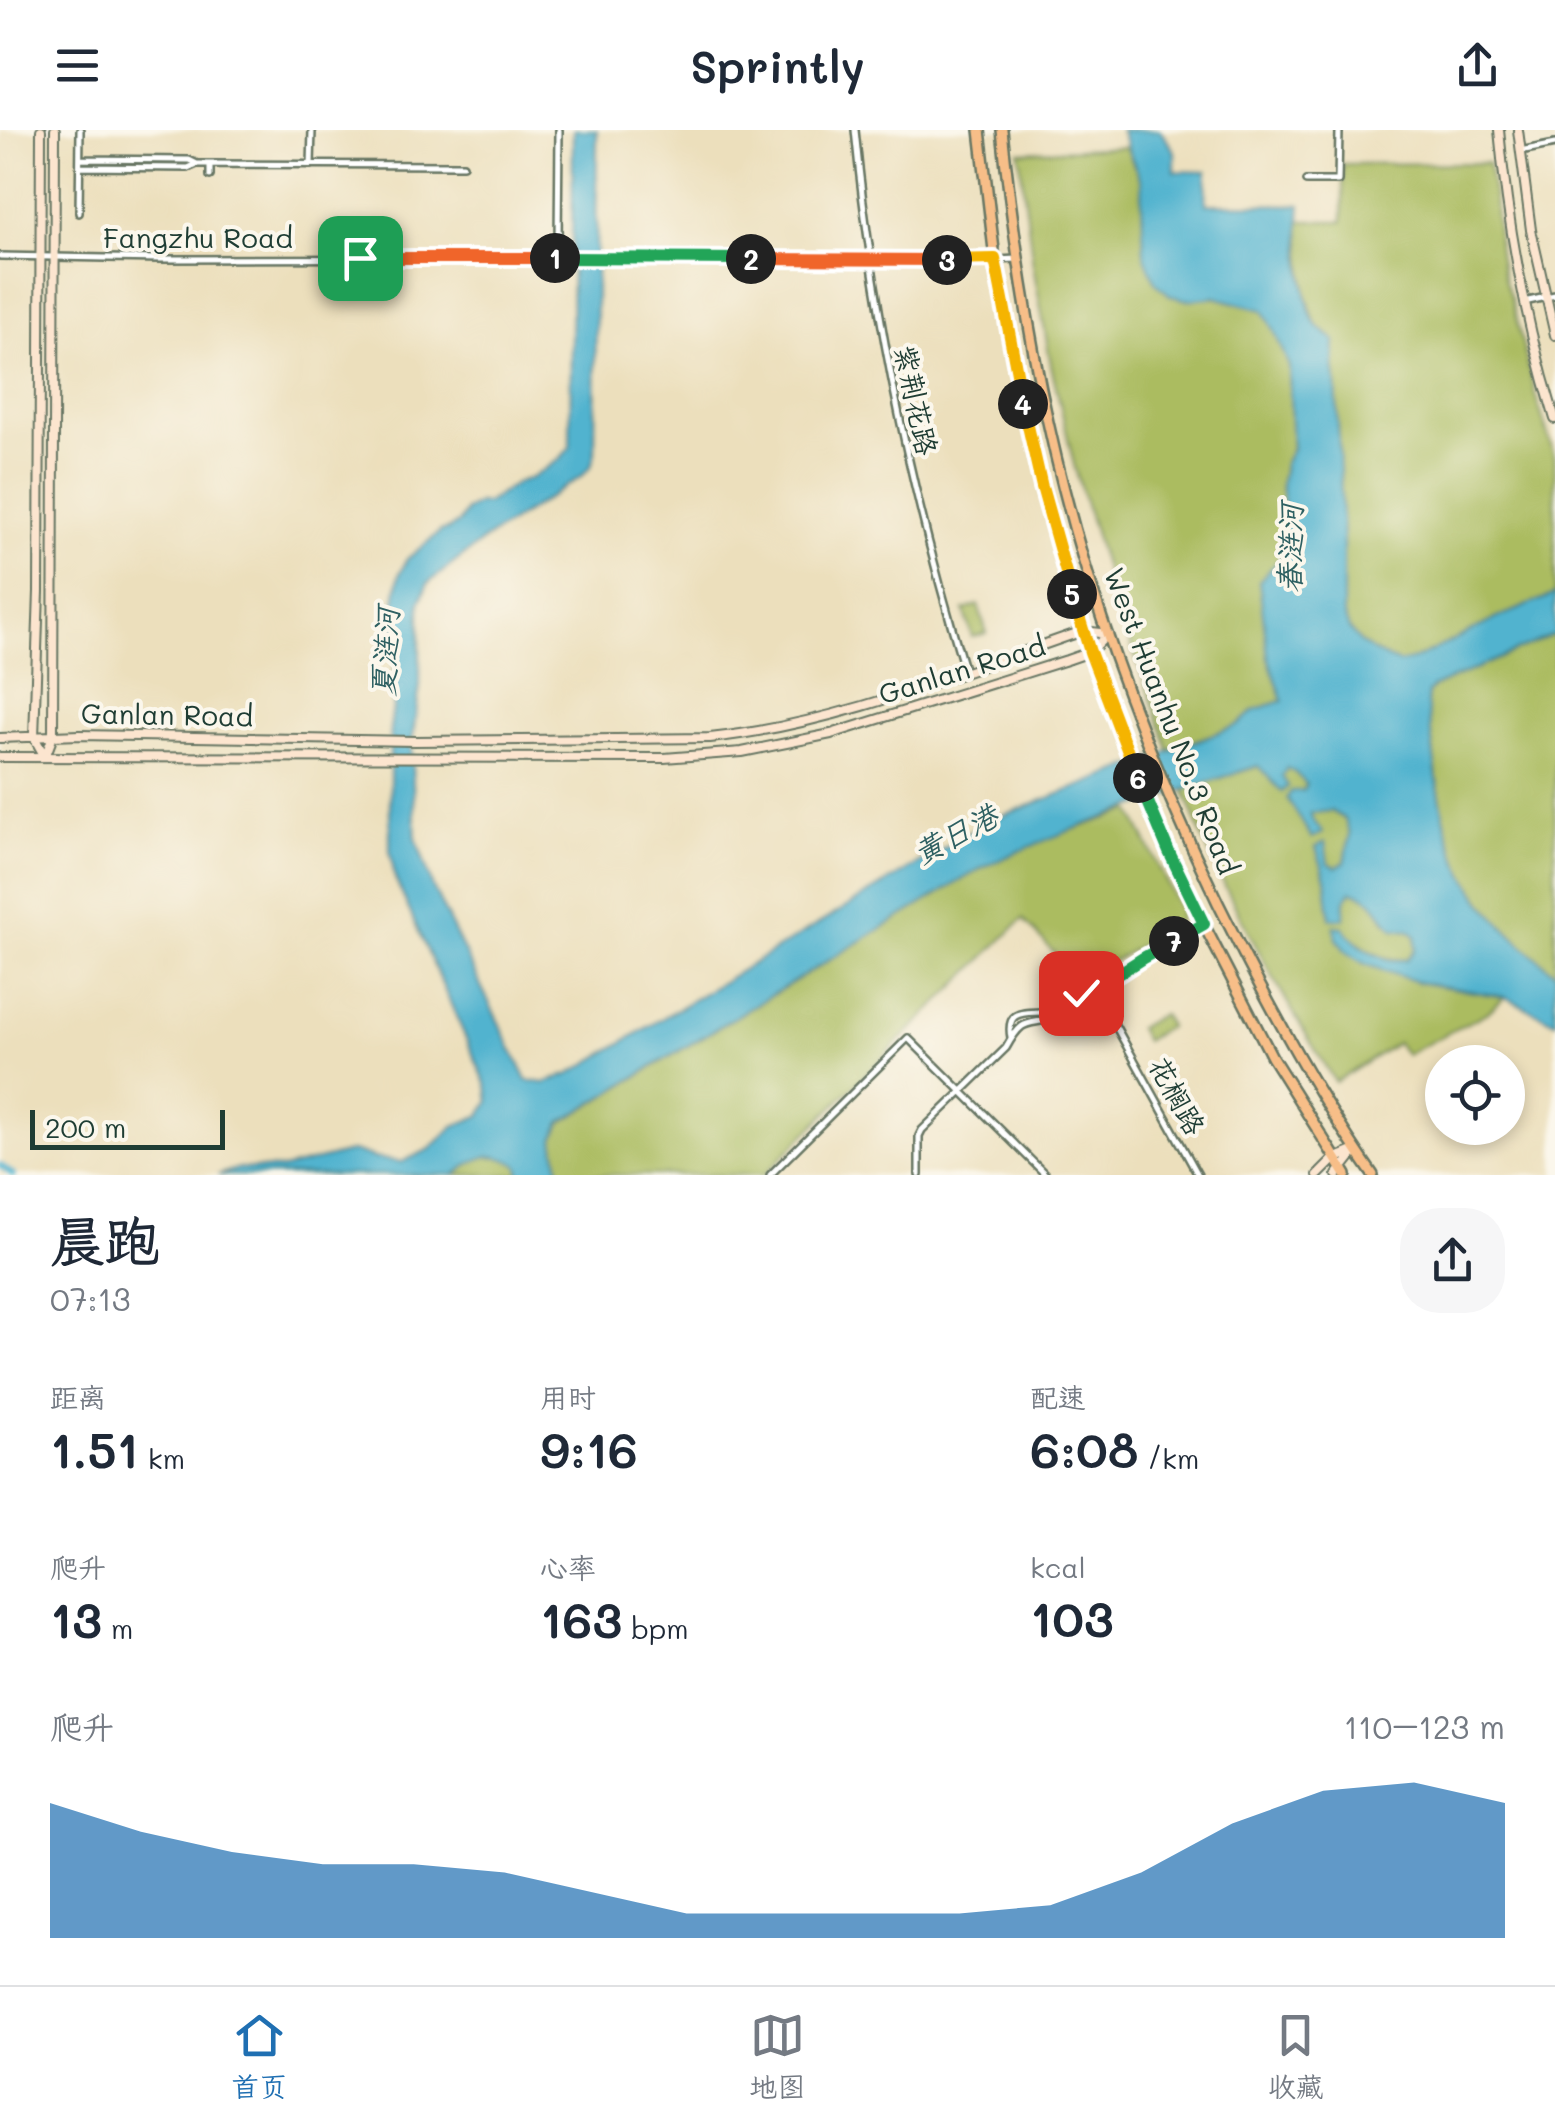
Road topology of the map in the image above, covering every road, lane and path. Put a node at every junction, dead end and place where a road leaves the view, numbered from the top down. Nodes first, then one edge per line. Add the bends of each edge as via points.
1 (41, 130) edge
2 (55, 130) edge
3 (80, 130) edge
4 (312, 130) edge
5 (559, 130) edge
6 (855, 130) edge
7 (980, 130) edge
8 (1002, 130) edge
9 (1338, 130) edge
10 (1499, 130) edge
11 (1518, 130) edge
12 (1555, 144) edge
13 (1520, 150) junction
14 (80, 163) junction
15 (210, 164) junction
16 (312, 164) junction
17 (463, 166) dead end
18 (210, 176) dead end
19 (1306, 181) dead end
20 (79, 213) dead end
21 (558, 243) dead end
22 (0, 256) edge
23 (41, 257) junction
24 (54, 257) junction
25 (995, 259) junction
26 (1018, 259) junction
27 (869, 260) junction
28 (1550, 296) edge
29 (1524, 302) junction
30 (1555, 335) edge
31 (1555, 419) edge
32 (1082, 632) junction
33 (1108, 634) junction
34 (1090, 652) junction
35 (965, 672) junction
36 (54, 736) junction
37 (34, 737) junction
38 (0, 738) edge
39 (0, 756) edge
40 (46, 757) junction
41 (1204, 924) junction
42 (1095, 989) junction
43 (1011, 1038) junction
44 (962, 1090) junction
45 (1356, 1150) junction
46 (1334, 1159) junction
47 (1342, 1174) edge
48 (770, 1175) edge
49 (919, 1175) edge
50 (1046, 1175) edge
51 (1198, 1175) edge
52 (1318, 1175) edge
53 (1374, 1175) edge

1 - 23 main road
2 - 24 main road
3 - 14 street
4 - 16 street
5 - 21 street
6 - 27 street, 紫荆花路
7 - 25 main road, West Huanhu No.3 Road
8 - 26 main road, West Huanhu No.3 Road
9 - 19 street via 1338,181
10 - 29 main road
11 - 13 main road
12 - 13 street
13 - 28 main road via 1531,230
14 - 15 street
14 - 20 street
15 - 16 street
15 - 18 street
16 - 17 street
22 - 23 street, Fangzhu Road
23 - 24 street, Fangzhu Road
23 - 37 main road
24 - 27 street, Fangzhu Road
24 - 36 main road
25 - 26 street, Fangzhu Road
25 - 27 street, Fangzhu Road
25 - 32 main road, West Huanhu No.3 Road via 1042,487
26 - 33 main road, West Huanhu No.3 Road via 1044,401
27 - 35 street, 紫荆花路 via 918,506
28 - 29 street
28 - 30 main road
29 - 31 main road
32 - 33 main road, Ganlan Road
32 - 34 main road, West Huanhu No.3 Road
32 - 35 main road, Ganlan Road
33 - 34 main road, Ganlan Road
33 - 45 main road, West Huanhu No.3 Road via 1210,885
34 - 40 main road, Ganlan Road via 830,734 742,752 664,758
34 - 41 main road, West Huanhu No.3 Road via 1149,806
35 - 36 main road, Ganlan Road via 752,734 664,740
36 - 37 main road, Ganlan Road
36 - 40 main road
37 - 38 main road, Ganlan Road
37 - 40 main road
39 - 40 main road, Ganlan Road
41 - 42 street
41 - 46 main road, West Huanhu No.3 Road
42 - 43 street via 1085,1003 1028,1022
42 - 43 street via 1052,1011 1020,1013 1010,1023
42 - 51 street, 花榈路
43 - 44 street
44 - 48 street via 908,1038
44 - 49 street via 922,1130
44 - 50 street
45 - 46 main road
45 - 47 main road
45 - 53 main road, West Huanhu No.3 Road
46 - 47 main road, West Huanhu No.3 Road
46 - 52 main road

